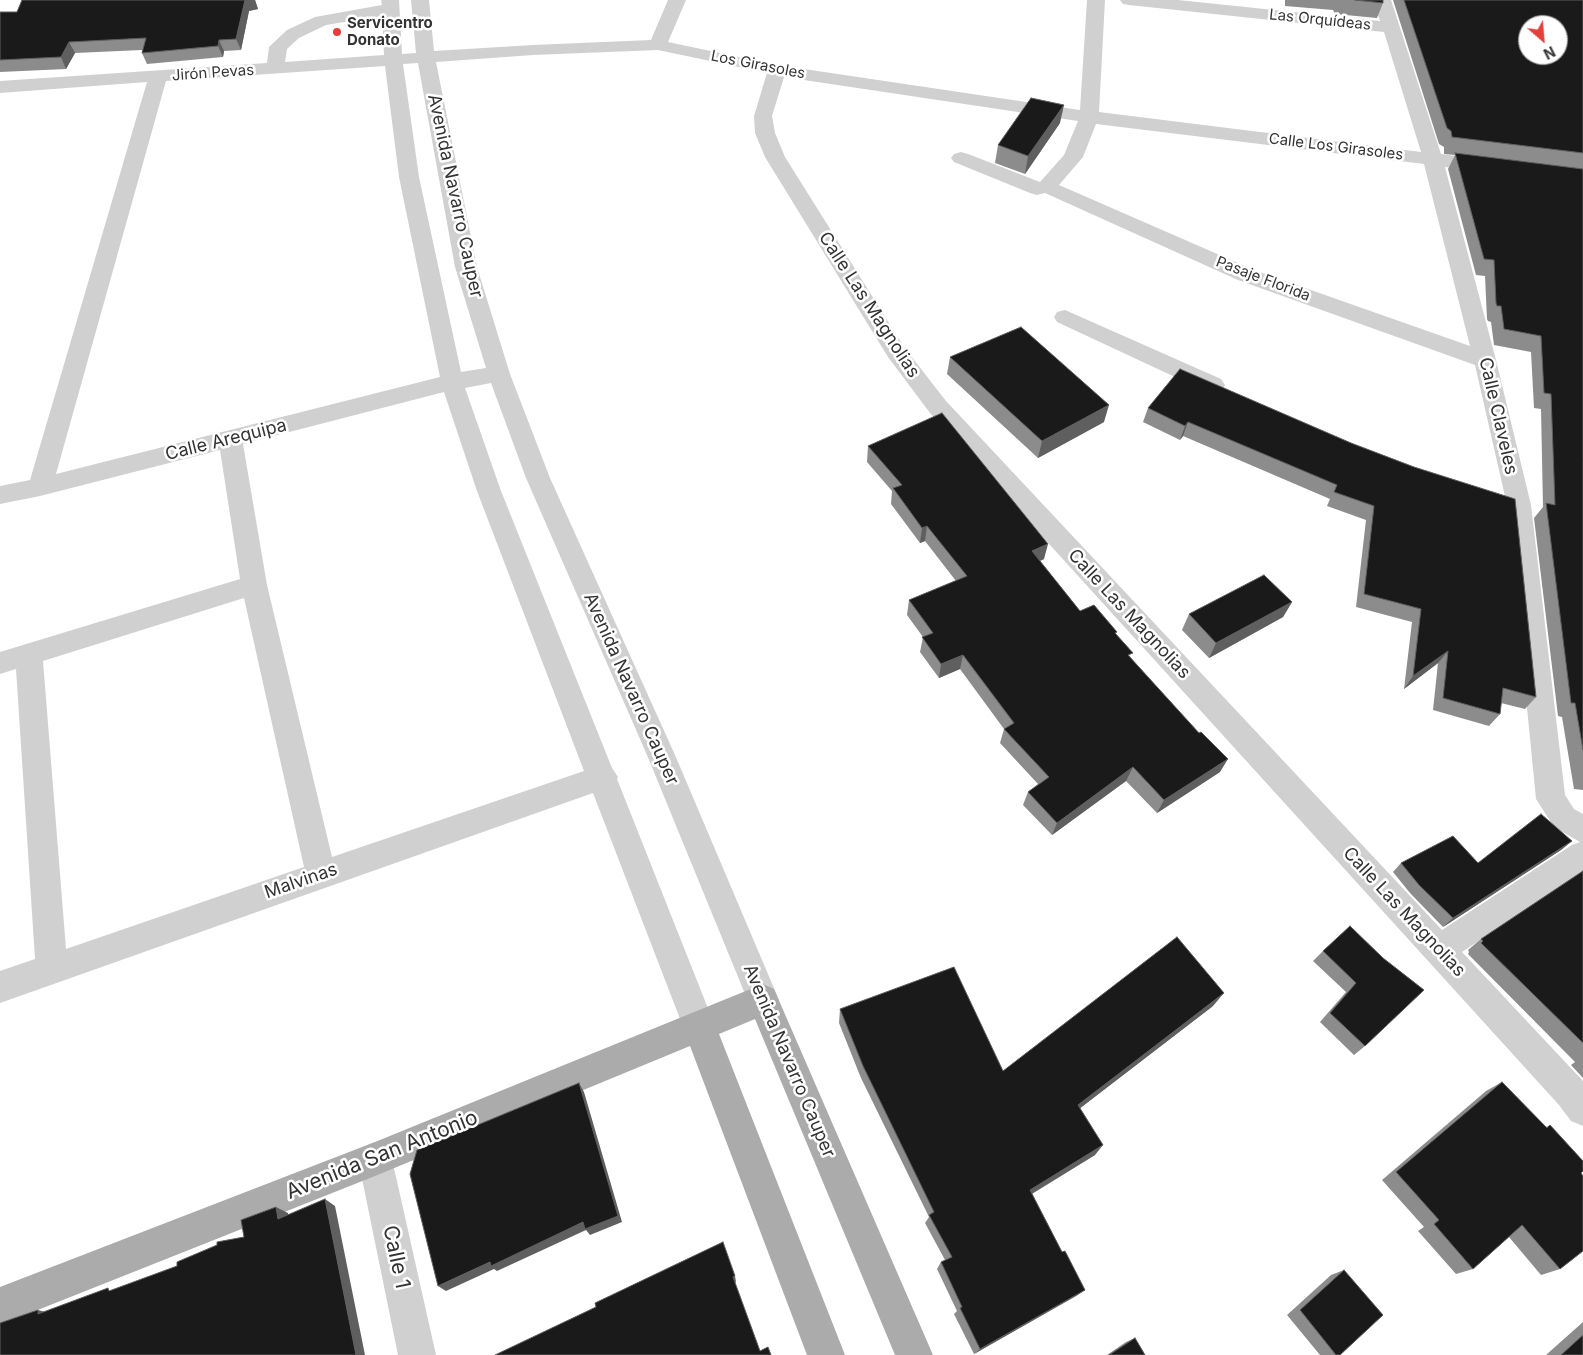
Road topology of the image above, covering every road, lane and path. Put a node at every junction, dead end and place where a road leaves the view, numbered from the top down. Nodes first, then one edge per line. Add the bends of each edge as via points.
1 (420, 0) edge
2 (677, 0) edge
3 (1096, 0) edge
4 (1128, 0) edge
5 (1382, 0) edge
6 (390, 4) edge
7 (1392, 28) junction
8 (658, 45) junction
9 (426, 58) junction
10 (393, 60) junction
11 (275, 68) junction
12 (777, 70) junction
13 (158, 77) junction
14 (0, 87) edge
15 (1088, 116) junction
16 (961, 158) dead end
17 (1433, 159) junction
18 (1508, 169) edge
19 (1047, 187) junction
20 (1065, 317) dead end
21 (1484, 360) junction
22 (499, 374) junction
23 (452, 382) junction
24 (1235, 395) edge
25 (230, 440) junction
26 (40, 487) junction
27 (0, 495) edge
28 (1491, 496) edge
29 (1519, 505) junction
30 (254, 584) junction
31 (29, 655) junction
32 (0, 663) edge
33 (603, 777) junction
34 (1583, 830) edge
35 (1583, 855) edge
36 (321, 874) junction
37 (1439, 950) junction
38 (52, 968) junction
39 (0, 987) edge
40 (763, 1000) junction
41 (699, 1026) junction
42 (1583, 1110) edge
43 (375, 1159) junction
44 (0, 1306) edge
45 (417, 1355) edge
46 (826, 1355) edge
47 (914, 1355) edge

1 - 9 street, Avenida Navarro Cauper
2 - 8 street
3 - 15 street
4 - 7 street, Las Orquídeas
5 - 7 street, Calle Claveles
6 - 10 street
6 - 11 street via 321,21 293,34 278,47
7 - 17 street, Calle Claveles
8 - 9 street, Los Girasoles
8 - 12 street, Los Girasoles
9 - 10 street, Jirón Pevas
9 - 22 street, Avenida Navarro Cauper via 466,267
10 - 11 street, Jirón Pevas
10 - 23 street via 409,177
11 - 13 street, Jirón Pevas
12 - 15 street, Los Girasoles
12 - 37 street, Calle Las Magnolias via 763,116 765,133 775,157 896,352 952,422
13 - 14 street, Jirón Pevas
13 - 26 street
15 - 17 street, Calle Los Girasoles
15 - 19 street via 1072,157
16 - 19 street, Pasaje Florida via 1037,189
17 - 18 street, Calle Los Girasoles
17 - 21 street, Calle Claveles
19 - 21 street, Pasaje Florida via 1246,275
20 - 24 street
21 - 29 street, Calle Claveles
22 - 23 street, Calle Arequipa
22 - 40 street, Avenida Navarro Cauper via 538,478 661,755
23 - 25 street, Calle Arequipa
23 - 33 street via 489,491
25 - 26 street, Calle Arequipa
25 - 30 street
26 - 27 street, Calle Arequipa
28 - 29 street
29 - 34 street, Calle Claveles via 1551,799 1564,818
30 - 31 street
30 - 36 street
31 - 32 street
31 - 38 street
33 - 36 street, Malvinas
33 - 41 street
35 - 37 street
36 - 38 street, Malvinas
37 - 42 street, Calle Las Magnolias
38 - 39 street, Malvinas
40 - 41 main road, Avenida San Antonio
40 - 47 main road, Avenida Navarro Cauper
41 - 43 main road, Avenida San Antonio
41 - 46 main road
43 - 44 main road, Avenida San Antonio
43 - 45 street, Calle 1

